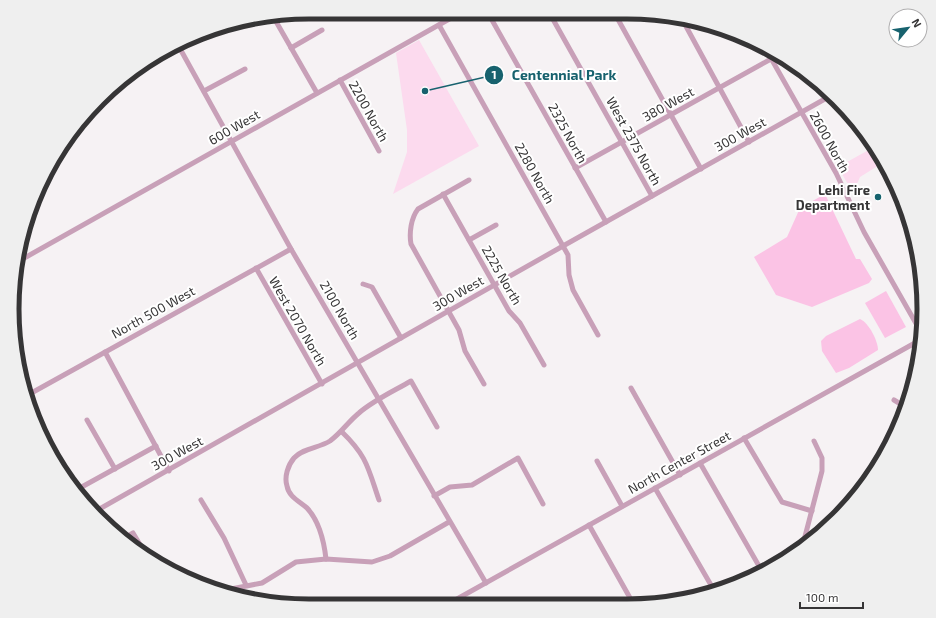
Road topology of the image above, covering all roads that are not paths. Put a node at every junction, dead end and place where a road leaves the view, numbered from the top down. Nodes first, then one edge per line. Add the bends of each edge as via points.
1 (450, 19) edge
2 (491, 19) edge
3 (553, 19) edge
4 (618, 19) edge
5 (276, 21) edge
6 (439, 25) junction
7 (686, 25) edge
8 (322, 30) dead end
9 (291, 48) junction
10 (180, 49) edge
11 (771, 59) joint
12 (245, 69) dead end
13 (340, 80) junction
14 (720, 87) junction
15 (204, 91) junction
16 (317, 93) junction
17 (826, 98) edge
18 (801, 112) junction
19 (671, 115) junction
20 (232, 140) junction
21 (622, 142) junction
22 (749, 142) junction
23 (378, 151) dead end
24 (575, 168) junction
25 (701, 168) junction
26 (469, 180) dead end
27 (443, 194) junction
28 (652, 196) junction
29 (606, 222) junction
30 (496, 225) dead end
31 (469, 240) junction
32 (563, 246) junction
33 (291, 249) junction
34 (24, 257) edge
35 (256, 268) junction
36 (363, 284) dead end
37 (495, 285) junction
38 (449, 311) junction
39 (916, 324) edge
40 (598, 335) dead end
41 (401, 338) junction
42 (915, 343) edge
43 (105, 352) junction
44 (358, 363) junction
45 (544, 365) dead end
46 (322, 384) junction
47 (484, 384) dead end
48 (631, 388) dead end
49 (31, 393) edge
50 (379, 399) junction
51 (894, 400) dead end
52 (901, 404) edge
53 (87, 420) dead end
54 (437, 428) dead end
55 (342, 432) junction
56 (744, 438) junction
57 (814, 442) dead end
58 (156, 446) junction
59 (596, 462) dead end
60 (700, 463) junction
61 (115, 468) junction
62 (169, 470) junction
63 (680, 475) junction
64 (80, 488) edge
65 (655, 488) junction
66 (434, 496) junction
67 (201, 500) dead end
68 (379, 500) dead end
69 (543, 504) dead end
70 (622, 506) junction
71 (99, 509) edge
72 (812, 511) junction
73 (449, 522) junction
74 (589, 525) junction
75 (128, 536) edge
76 (805, 539) edge
77 (140, 544) edge
78 (326, 559) junction
79 (759, 567) edge
80 (486, 583) junction
81 (246, 585) junction
82 (712, 586) edge
83 (232, 588) edge
84 (457, 599) edge
85 (631, 599) edge

1 - 6 street, 600 West
2 - 24 street, 2325 North
3 - 21 street, West 2375 North
4 - 19 street
5 - 9 street
6 - 13 street, 600 West
6 - 32 street, 2280 North
7 - 14 street
8 - 9 street
9 - 16 street
10 - 15 street, 2100 North
11 - 14 street, 380 West
11 - 18 street, 2600 North
12 - 15 street
13 - 16 street, 600 West
13 - 23 street, 2200 North
14 - 19 street, 380 West
14 - 22 street
15 - 20 street, 2100 North
16 - 20 street, 600 West
17 - 18 street, 300 West
18 - 22 street, 300 West
18 - 39 street, 2600 North
19 - 21 street, 380 West
19 - 25 street
20 - 33 street, 2100 North
20 - 34 street, 600 West
21 - 24 street, 380 West
21 - 28 street, West 2375 North
22 - 25 street, 300 West
24 - 29 street, 2325 North
25 - 28 street, 300 West
26 - 27 street
27 - 31 street, 2225 North
27 - 38 street via 418,209 410,236 411,244
28 - 29 street, 300 West
29 - 32 street, 300 West
30 - 31 street
31 - 37 street, 2225 North
32 - 37 street, 300 West
32 - 40 street, 2280 North via 570,261 569,275 573,290
33 - 35 street, North 500 West
33 - 44 street, 2100 North
35 - 43 street, North 500 West
35 - 46 street, West 2070 North
36 - 41 street via 372,287
37 - 38 street, 300 West
37 - 45 street, 2225 North
38 - 41 street, 300 West
38 - 47 street via 459,330 465,351
41 - 44 street, 300 West
42 - 56 street, North Center Street
43 - 49 street, North 500 West
43 - 58 street
44 - 46 street, 300 West
44 - 50 street, 2100 North
46 - 62 street, 300 West
48 - 63 street
50 - 54 street via 411,381
50 - 55 street via 360,412
50 - 66 street, 2100 North
51 - 52 street
53 - 61 street
55 - 68 street via 365,459
55 - 78 street via 328,442 295,457 289,465 286,485 289,493 314,517 323,539
56 - 60 street, North Center Street
56 - 72 street via 782,502
57 - 72 street via 823,464
58 - 61 street
58 - 62 street
59 - 70 street
60 - 63 street, North Center Street
60 - 79 street
61 - 64 street
62 - 71 street, 300 West
63 - 65 street, North Center Street
65 - 70 street, North Center Street
65 - 82 street
66 - 69 street via 450,487 472,485 518,458
66 - 73 street, 2100 North
67 - 81 street via 224,538
70 - 74 street, North Center Street
72 - 76 street
73 - 78 street via 390,556 372,562
73 - 80 street, 2100 North
74 - 80 street, North Center Street
74 - 85 street
75 - 77 street via 133,533
78 - 81 street via 296,562 262,583
80 - 84 street, North Center Street
81 - 83 street

